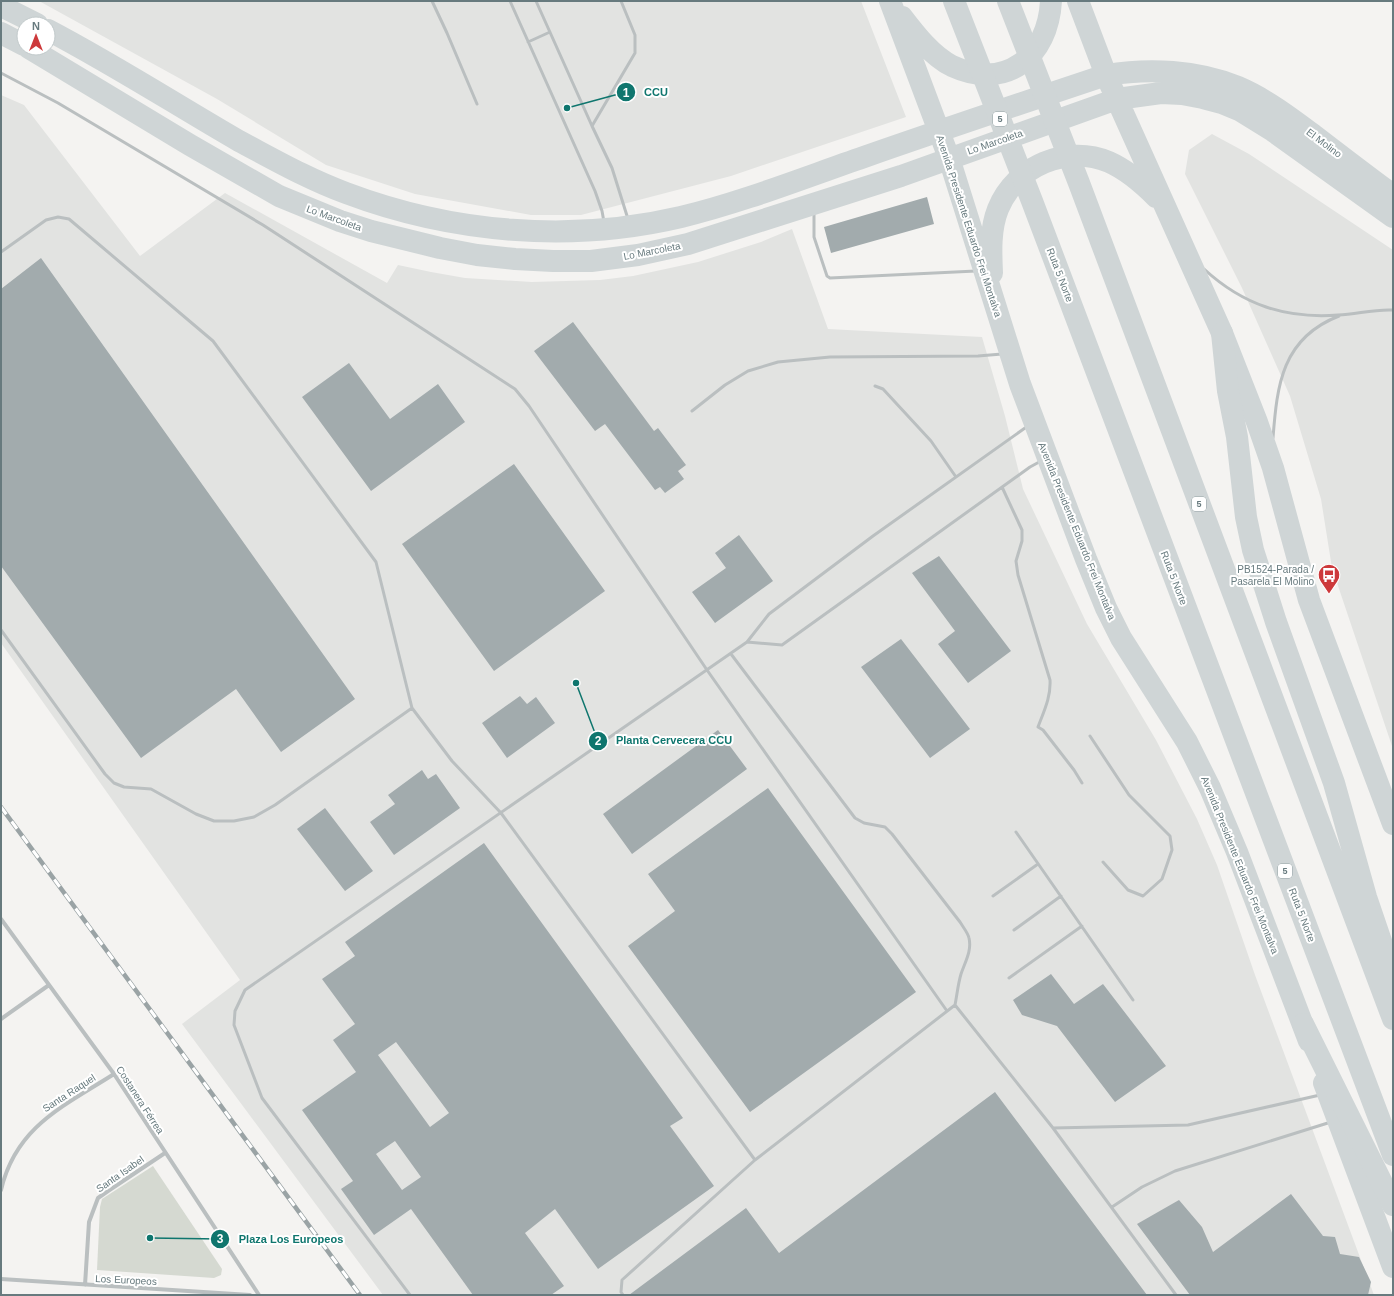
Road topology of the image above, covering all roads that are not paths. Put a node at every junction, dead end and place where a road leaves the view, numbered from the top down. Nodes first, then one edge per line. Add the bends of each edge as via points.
1 (432, 1) edge
2 (510, 1) edge
3 (536, 1) edge
4 (621, 1) edge
5 (890, 1) edge
6 (954, 1) edge
7 (1051, 1) edge
8 (1078, 1) edge
9 (1, 6) edge
10 (1011, 10) edge
11 (21, 16) edge
12 (550, 32) junction
13 (1, 34) edge
14 (56, 34) edge
15 (16, 41) edge
16 (528, 42) junction
17 (42, 56) edge
18 (1, 73) edge
19 (1106, 75) junction
20 (1117, 99) junction
21 (477, 104) dead end
22 (206, 122) junction
23 (592, 126) junction
24 (938, 131) junction
25 (241, 142) junction
26 (186, 143) junction
27 (1288, 143) joint
28 (948, 158) junction
29 (222, 163) junction
30 (1393, 195) edge
31 (815, 203) junction
32 (1163, 203) junction
33 (1393, 217) edge
34 (631, 226) junction
35 (605, 229) junction
36 (1, 252) edge
37 (1200, 265) dead end
38 (984, 271) junction
39 (994, 301) junction
40 (1393, 310) edge
41 (1342, 315) junction
42 (1222, 333) junction
43 (1010, 353) junction
44 (875, 386) dead end
45 (692, 412) dead end
46 (1036, 426) junction
47 (1273, 440) dead end
48 (1048, 458) junction
49 (956, 477) junction
50 (1002, 487) junction
51 (1, 630) edge
52 (747, 642) junction
53 (731, 654) junction
54 (707, 670) junction
55 (412, 708) junction
56 (1090, 736) dead end
57 (1082, 783) dead end
58 (501, 813) junction
59 (1393, 824) edge
60 (1016, 832) dead end
61 (1103, 862) dead end
62 (1038, 864) junction
63 (993, 896) dead end
64 (1061, 896) junction
65 (1, 919) edge
66 (1082, 926) junction
67 (1014, 930) dead end
68 (1008, 978) dead end
69 (49, 985) junction
70 (1393, 986) edge
71 (1133, 1000) dead end
72 (955, 1005) junction
73 (947, 1012) junction
74 (1, 1019) edge
75 (1393, 1019) edge
76 (1303, 1024) junction
77 (114, 1074) junction
78 (1327, 1093) junction
79 (1337, 1120) junction
80 (1053, 1128) junction
81 (165, 1153) junction
82 (1393, 1155) edge
83 (755, 1160) junction
84 (1, 1190) edge
85 (1393, 1205) edge
86 (1112, 1207) junction
87 (1393, 1267) edge
88 (1, 1279) edge
89 (85, 1285) junction
90 (250, 1295) edge
91 (259, 1295) edge
92 (410, 1295) edge
93 (624, 1295) edge
94 (1176, 1295) edge

1 - 21 lane
2 - 16 lane
3 - 12 lane
4 - 23 lane via 635,35 636,53
5 - 7 main road via 919,37 944,60 968,72 989,75 1014,68 1036,49 1048,24
5 - 24 main road, Avenida Presidente Eduardo Frei Montalva
6 - 82 main road, Ruta 5 Norte / 5
8 - 19 main road
9 - 11 main road
10 - 75 main road, 5
12 - 16 lane
12 - 23 lane
13 - 15 main road
14 - 22 main road
16 - 35 lane via 595,191
17 - 26 main road, Lo Marcoleta
18 - 54 lane via 58,103 263,225 515,389
19 - 20 main road
19 - 24 main road
19 - 30 main road, El Molino via 1128,71 1178,73 1218,80 1238,87 1283,113
20 - 27 main road, Lo Marcoleta via 1161,92 1203,98 1239,110 1256,119
20 - 28 main road, Lo Marcoleta
20 - 32 main road
22 - 25 main road
22 - 26 main road via 198,136
23 - 34 lane via 612,168
24 - 28 main road, Avenida Presidente Eduardo Frei Montalva
24 - 34 main road via 716,208
25 - 29 main road via 225,154
25 - 35 main road via 317,182 408,213 498,228
26 - 29 main road, Lo Marcoleta
27 - 33 main road, El Molino
28 - 31 main road, Lo Marcoleta
28 - 38 main road, Avenida Presidente Eduardo Frei Montalva
29 - 31 main road, Lo Marcoleta via 279,196 352,225 440,248 515,259 591,261 638,255 688,244
31 - 38 lane via 814,237 827,276 830,278
32 - 39 main road via 1120,167 1095,158 1057,158 1032,168 1021,176 1004,197 994,222 991,258
32 - 42 main road via 1187,250
34 - 35 main road
36 - 55 lane via 46,220 58,217 69,219 213,341 376,562
37 - 41 lane via 1229,290 1259,305 1308,316
38 - 39 main road, Avenida Presidente Eduardo Frei Montalva
39 - 43 main road, Avenida Presidente Eduardo Frei Montalva
40 - 41 lane via 1372,310
41 - 47 lane via 1311,332 1288,360 1279,384
42 - 59 main road via 1272,458 1309,600
42 - 70 main road via 1246,517 1254,556 1334,783
43 - 45 lane via 978,356 830,357 778,362 748,371 724,385
43 - 46 main road, Avenida Presidente Eduardo Frei Montalva
44 - 49 lane via 883,389 931,441
46 - 48 main road, Avenida Presidente Eduardo Frei Montalva
46 - 49 lane via 1025,428
48 - 50 lane
48 - 76 main road, Avenida Presidente Eduardo Frei Montalva via 1086,559 1114,624 1187,742 1212,793
49 - 52 lane via 769,614
50 - 52 lane via 782,645
50 - 57 lane via 1022,530 1022,541 1016,561 1018,575 1050,680 1049,699 1038,727 1043,730
51 - 55 lane via 114,783 124,787 151,789 214,821 254,817 275,805
52 - 53 lane
53 - 54 lane
53 - 72 lane via 855,818 864,824 885,827 960,922 970,938 967,962 960,979
54 - 58 lane
54 - 73 lane
55 - 58 lane via 452,761
56 - 61 lane via 1129,795 1170,836 1172,850 1162,879 1143,896 1128,890
58 - 83 lane
58 - 92 lane via 245,990 236,1011 234,1025 262,1098
60 - 62 lane
62 - 63 lane
62 - 64 lane
64 - 66 lane
64 - 67 lane
65 - 69 street, Costanera Férrea
66 - 68 lane
66 - 71 lane
69 - 74 street
69 - 77 street, Costanera Férrea
72 - 73 lane
72 - 80 lane
73 - 83 lane
76 - 78 main road, Avenida Presidente Eduardo Frei Montalva
76 - 85 main road
77 - 81 street, Costanera Férrea
77 - 84 street, Santa Raquel via 50,1115 30,1132 8,1167
78 - 79 main road, Avenida Presidente Eduardo Frei Montalva
78 - 80 lane via 1188,1126
79 - 86 lane via 1175,1171 1142,1187
79 - 87 main road, Avenida Presidente Eduardo Frei Montalva
80 - 86 lane
81 - 89 street, Santa Isabel via 98,1198 89,1222
81 - 91 street, Costanera Férrea
83 - 93 lane via 622,1280 621,1292
86 - 94 lane
88 - 89 street, Los Europeos
89 - 90 street, Los Europeos

